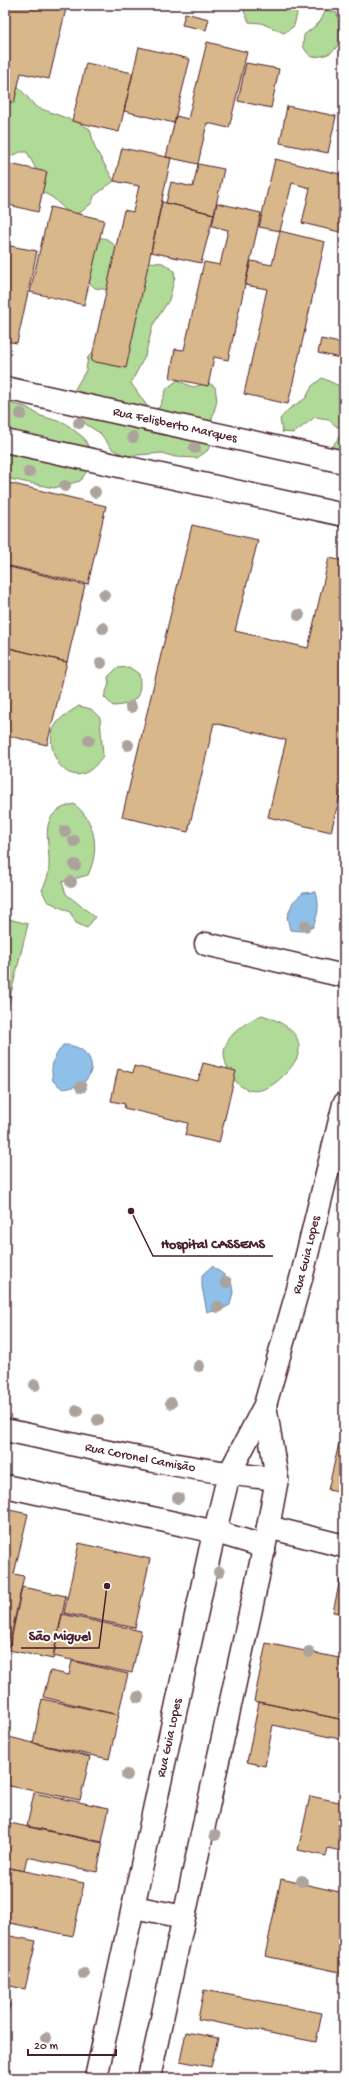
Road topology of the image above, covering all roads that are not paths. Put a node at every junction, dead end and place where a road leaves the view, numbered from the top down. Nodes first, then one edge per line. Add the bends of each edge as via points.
1 (5, 388) edge
2 (5, 440) edge
3 (344, 462) edge
4 (344, 515) edge
5 (206, 944) dead end
6 (344, 976) edge
7 (344, 1104) edge
8 (265, 1405) junction
9 (5, 1430) edge
10 (229, 1474) junction
11 (277, 1479) junction
12 (5, 1486) edge
13 (268, 1527) junction
14 (216, 1532) junction
15 (344, 1546) edge
16 (264, 1549) junction
17 (134, 1907) junction
18 (184, 1917) junction
19 (96, 2078) edge
20 (149, 2078) edge

1 - 3 main road, Rua Felisberto Marques
2 - 4 main road
5 - 6 main road
7 - 8 main road, Rua Guia Lopes via 302,1275
8 - 10 main road, Rua Guia Lopes
8 - 11 main road, Rua Guia Lopes
9 - 10 main road, Rua Coronel Camisão via 155,1462
10 - 11 main road, Rua Coronel Camisão
10 - 14 main road, Rua Guia Lopes
11 - 13 main road, Rua Guia Lopes
12 - 14 main road
13 - 15 main road
13 - 16 main road, Rua Guia Lopes
14 - 16 main road
14 - 17 main road, Rua Guia Lopes
16 - 18 main road, Rua Guia Lopes
17 - 18 main road
17 - 19 main road, Rua Guia Lopes
18 - 20 main road, Rua Guia Lopes

